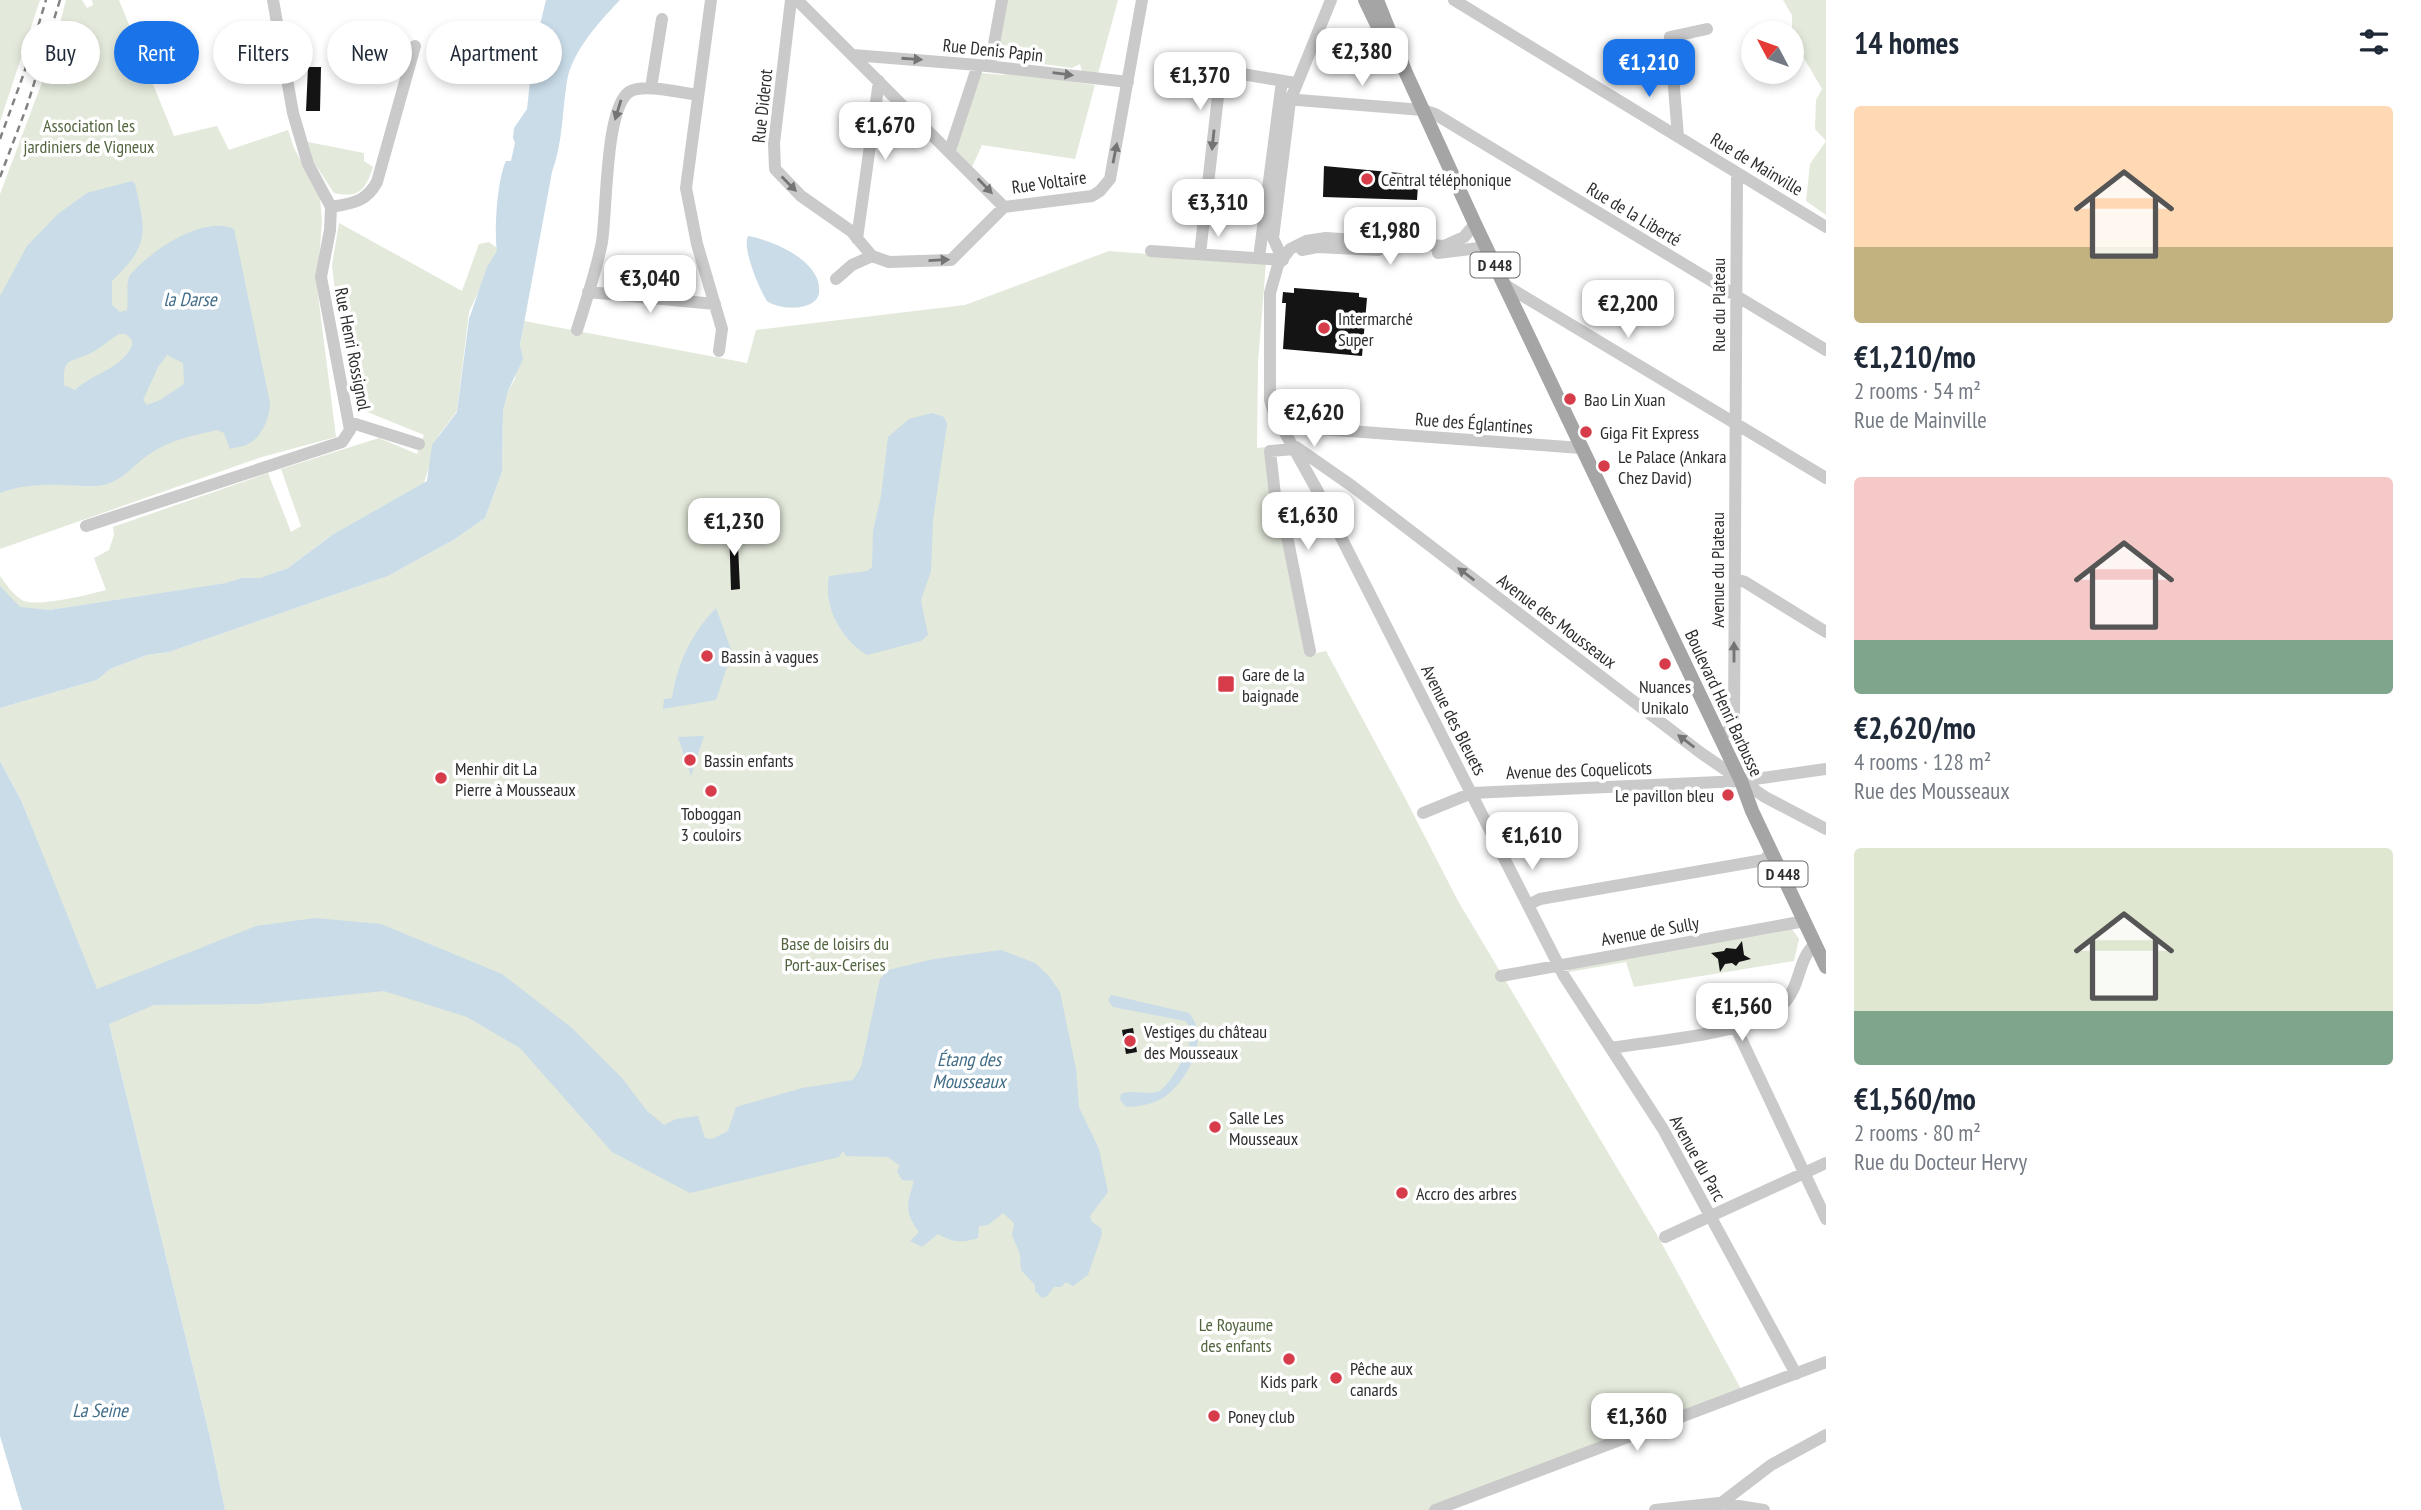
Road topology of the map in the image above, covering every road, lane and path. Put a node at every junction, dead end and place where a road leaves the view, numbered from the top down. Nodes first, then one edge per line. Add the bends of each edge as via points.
1 (273, 0) edge
2 (710, 0) edge
3 (791, 0) edge
4 (797, 0) edge
5 (1002, 0) edge
6 (1142, 0) edge
7 (1331, 0) edge
8 (1365, 0) edge
9 (1376, 0) edge
10 (1454, 0) edge
11 (662, 19) dead end
12 (1707, 29) dead end
13 (415, 47) dead end
14 (853, 55) junction
15 (984, 65) junction
16 (1406, 73) junction
17 (879, 81) junction
18 (1282, 81) junction
19 (1128, 82) junction
20 (1296, 83) junction
21 (651, 88) junction
22 (698, 95) junction
23 (1298, 100) dead end
24 (1423, 110) junction
25 (1678, 137) junction
26 (950, 150) junction
27 (1737, 173) junction
28 (1004, 206) junction
29 (331, 207) junction
30 (1475, 224) junction
31 (1826, 227) edge
32 (857, 239) junction
33 (1487, 247) junction
34 (1151, 251) dead end
35 (1200, 254) junction
36 (872, 256) junction
37 (1259, 258) junction
38 (1283, 260) junction
39 (836, 279) dead end
40 (1505, 285) junction
41 (588, 292) junction
42 (1735, 296) junction
43 (715, 304) junction
44 (577, 330) dead end
45 (1826, 350) edge
46 (719, 351) dead end
47 (349, 422) junction
48 (1735, 423) junction
49 (1281, 426) junction
50 (1735, 438) joint
51 (419, 444) dead end
52 (1294, 447) junction
53 (1583, 452) junction
54 (1826, 478) edge
55 (86, 526) dead end
56 (1735, 579) junction
57 (1826, 632) edge
58 (1310, 650) dead end
59 (1719, 737) junction
60 (1826, 769) edge
61 (1741, 781) junction
62 (1472, 793) junction
63 (1423, 813) dead end
64 (1826, 829) edge
65 (1772, 852) junction
66 (1530, 904) junction
67 (1805, 921) junction
68 (1815, 944) junction
69 (1559, 965) junction
70 (1826, 967) edge
71 (1501, 976) dead end
72 (1736, 1028) junction
73 (1612, 1048) junction
74 (1826, 1163) edge
75 (1805, 1173) junction
76 (1711, 1216) junction
77 (1826, 1219) edge
78 (1665, 1237) dead end
79 (1826, 1362) edge
80 (1796, 1374) junction
81 (1826, 1435) edge
82 (1716, 1506) edge
83 (1435, 1510) edge
84 (1655, 1510) edge
85 (1765, 1510) edge

1 - 29 street via 293,113 308,164
2 - 22 street
3 -> 32 street, Rue Diderot via 775,169
4 - 14 street
5 - 15 street
6 - 19 street, Rue Voltaire
7 - 20 street
8 - 16 main road, D 448
9 - 16 main road, D 448
10 - 25 street, Rue de Mainville
11 - 21 street
12 - 25 street via 1670,37
13 - 29 street via 377,182 359,202
14 -> 15 street, Rue Denis Papin
14 - 17 street
15 -> 19 street, Rue Denis Papin
15 - 26 street
16 - 24 main road, D 448
17 - 26 street
17 - 32 street
18 - 20 street
18 -> 35 street via 1231,72 1220,79
18 - 37 street
28 -> 19 street, Rue Voltaire via 1092,196 1100,191 1110,178
20 - 38 street via 1273,238
21 - 22 street
21 -> 41 street via 632,90 620,100 613,125 602,241
22 - 43 street via 687,188
23 - 24 street
24 - 30 main road, D 448
24 - 42 street, Rue de la Liberté
25 - 27 street, Rue de Mainville
26 -> 28 street
27 - 31 street, Rue de Mainville
27 - 42 street, Rue du Plateau
36 -> 28 street, Rue Voltaire via 889,262 951,260
29 - 47 street, Rue Henri Rossignol via 321,277
30 - 33 main road, D 448
30 - 38 street via 1464,237 1444,246 1315,238 1296,245
32 - 36 street, Rue Diderot
33 - 38 street via 1445,253 1317,247
33 - 40 main road, D 448
34 - 35 street
35 - 37 street
36 - 39 street
37 - 38 street
38 - 49 street, Avenue des Bleuets via 1273,275 1270,293 1270,400
40 - 48 street
40 - 53 main road, D 448
41 - 43 street
41 - 44 street
42 - 45 street, Rue de la Liberté
42 - 48 street, Rue du Plateau
43 - 46 street via 722,329
47 - 51 street
47 - 55 street, Rue Henri Rossignol via 350,430 342,442
48 - 50 street, Rue du Plateau
48 - 54 street
49 - 52 street, Avenue des Bleuets
49 - 53 street, Rue des Églantines
50 - 56 street, Avenue du Plateau
52 - 58 street via 1270,451 1275,495
61 -> 52 street, Avenue des Mousseaux
52 - 62 street, Avenue des Bleuets
53 - 59 main road, Boulevard Henri Barbusse / D 448
56 - 57 street
59 -> 56 street, Avenue du Plateau via 1734,727
59 - 61 main road, Boulevard Henri Barbusse / D 448
60 - 61 street, Avenue des Coquelicots
61 - 62 street, Avenue des Coquelicots
61 - 64 street, Avenue des Mousseaux
61 - 65 main road, Boulevard Henri Barbusse / D 448
62 - 63 street, Avenue des Coquelicots
62 - 66 street, Avenue des Bleuets
65 - 66 street via 1763,860
65 - 67 main road, Boulevard Henri Barbusse / D 448
66 - 69 street, Avenue des Bleuets
67 - 68 main road, Boulevard Henri Barbusse / D 448
67 - 69 street, Avenue de Sully
68 - 70 main road, Boulevard Henri Barbusse / D 448
68 - 72 street via 1805,955 1786,1001 1767,1017
69 - 71 street, Avenue de Sully
69 - 73 street, Avenue du Parc
72 - 73 street
72 - 75 street
73 - 76 street, Avenue du Parc
74 - 75 street
75 - 76 street
75 - 77 street
76 - 78 street
76 - 80 street, Avenue du Parc
79 - 80 street
80 - 83 street
81 - 82 street via 1771,1465
82 - 84 street
82 - 85 street

